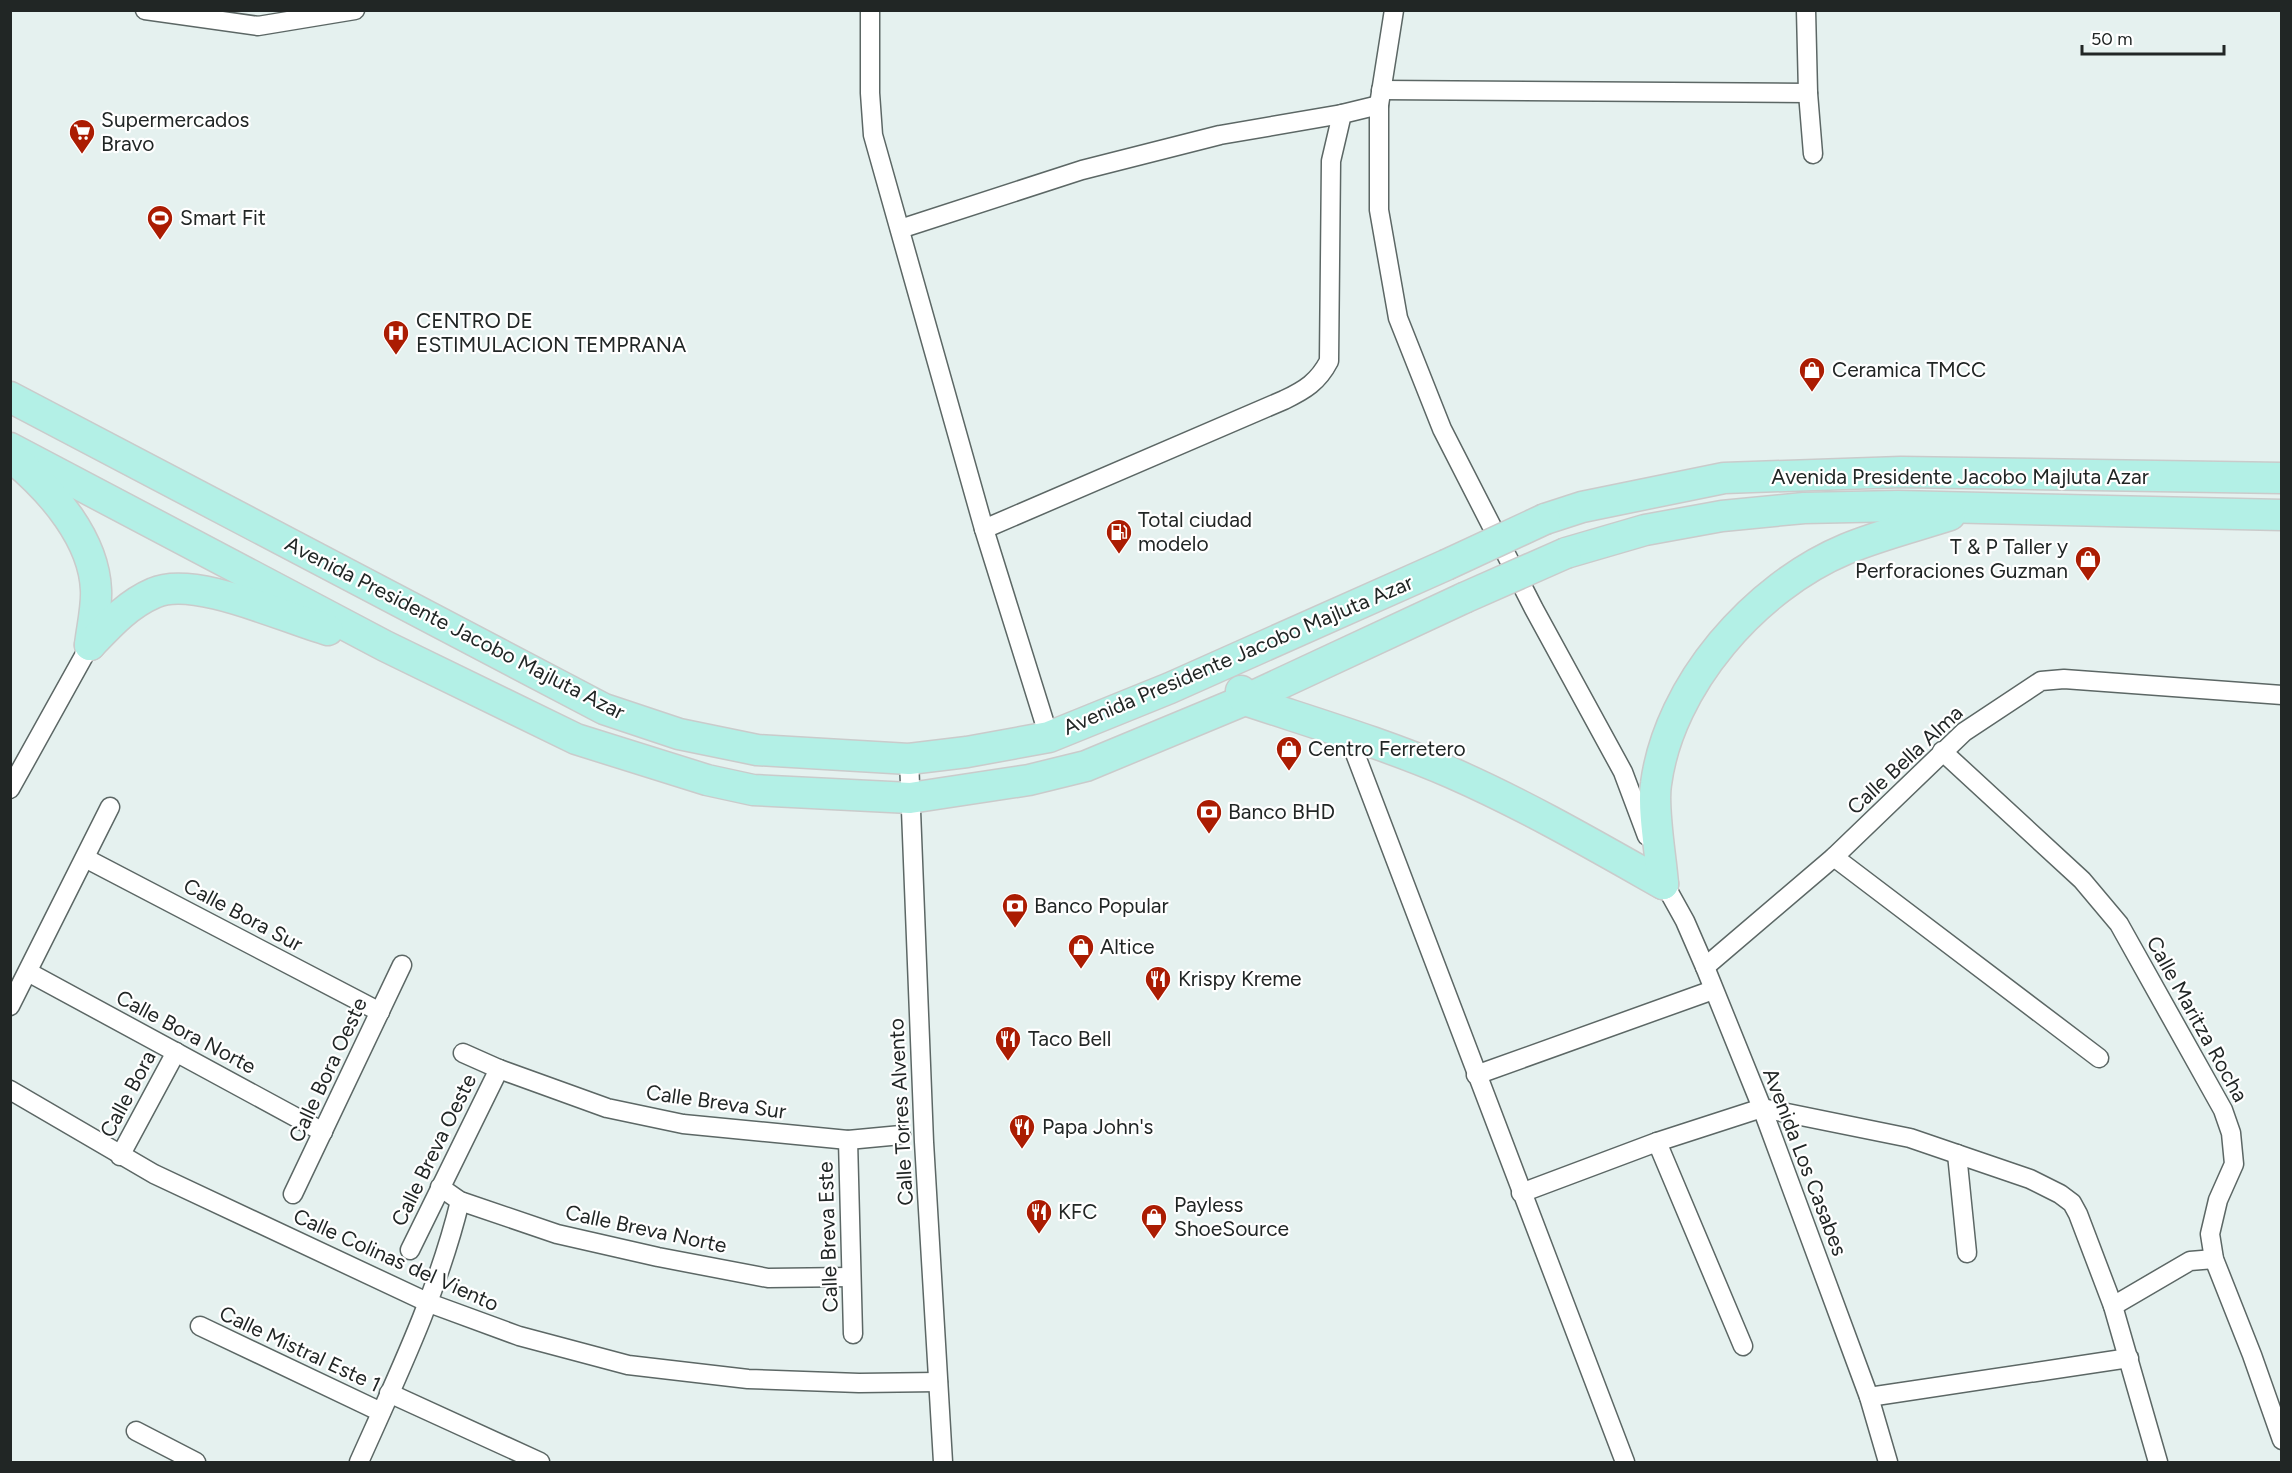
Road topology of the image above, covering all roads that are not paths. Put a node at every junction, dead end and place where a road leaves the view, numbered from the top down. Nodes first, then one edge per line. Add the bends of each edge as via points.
1 (145, 10) edge
2 (355, 10) edge
3 (870, 10) edge
4 (1394, 10) edge
5 (1806, 10) edge
6 (1808, 93) junction
7 (1380, 98) junction
8 (1342, 114) junction
9 (1813, 154) dead end
10 (900, 229) junction
11 (10, 397) edge
12 (10, 448) edge
13 (10, 456) edge
14 (2282, 478) edge
15 (1970, 508) junction
16 (2282, 515) edge
17 (984, 529) junction
18 (90, 645) junction
19 (385, 645) junction
20 (1229, 662) junction
21 (2282, 695) edge
22 (1245, 700) junction
23 (1348, 735) junction
24 (1049, 737) junction
25 (1942, 751) junction
26 (909, 759) junction
27 (10, 789) edge
28 (910, 798) junction
29 (110, 807) dead end
30 (1834, 857) junction
31 (85, 858) junction
32 (1663, 884) junction
33 (402, 965) dead end
34 (1705, 967) junction
35 (28, 972) junction
36 (1713, 990) junction
37 (10, 1006) edge
38 (380, 1012) junction
39 (176, 1052) junction
40 (463, 1053) dead end
41 (2099, 1058) dead end
42 (499, 1069) junction
43 (1476, 1075) junction
44 (10, 1090) edge
45 (1762, 1108) junction
46 (323, 1132) junction
47 (901, 1135) dead end
48 (848, 1140) junction
49 (1657, 1142) junction
50 (1957, 1154) junction
51 (120, 1156) junction
52 (440, 1187) junction
53 (1521, 1193) junction
54 (294, 1194) dead end
55 (460, 1201) junction
56 (410, 1250) dead end
57 (1967, 1253) dead end
58 (2214, 1259) junction
59 (851, 1277) junction
60 (429, 1303) junction
61 (2113, 1306) junction
62 (200, 1326) dead end
63 (853, 1334) dead end
64 (1743, 1346) dead end
65 (2129, 1358) junction
66 (938, 1382) junction
67 (389, 1393) junction
68 (1869, 1397) junction
69 (381, 1412) junction
70 (136, 1431) dead end
71 (2282, 1440) edge
72 (190, 1461) edge
73 (359, 1462) edge
74 (540, 1462) edge
75 (944, 1462) edge
76 (1625, 1462) edge
77 (1888, 1462) edge
78 (2158, 1462) edge

1 - 2 street via 258,26
3 - 10 street via 873,135
4 - 7 street, Avenida Los Casabes
5 - 6 street
6 - 7 street
6 - 9 street
7 - 8 street
7 - 32 street, Avenida Los Casabes via 1379,210 1398,318 1442,429 1623,772
8 - 10 street via 1220,135 1082,170
8 - 17 street via 1331,161 1329,361 1322,375 1311,386 1284,400
10 - 17 street
11 - 26 main road, Avenida Presidente Jacobo Majluta Azar via 604,709 679,734 757,750
12 - 19 main road, Avenida Presidente Jacobo Majluta Azar
13 - 18 main road via 34,475 68,518 88,552 96,590
14 - 20 main road, Avenida Presidente Jacobo Majluta Azar, bridge via 1901,472 1724,478 1602,502 1545,519
15 - 16 main road, Avenida Presidente Jacobo Majluta Azar
15 - 22 main road, Avenida Presidente Jacobo Majluta Azar, bridge via 1804,508 1722,516 1646,530 1566,554
15 - 32 main road via 1845,550 1806,570 1749,614 1697,676 1667,734 1655,786
17 - 24 street
18 - 19 main road via 122,612 156,592 193,587
18 - 27 street
19 - 28 main road, Avenida Presidente Jacobo Majluta Azar via 576,740 707,780 753,790
20 - 22 main road
20 - 24 main road, Avenida Presidente Jacobo Majluta Azar
21 - 25 street, Calle Bella Alma via 2064,679 2041,681
22 - 23 main road
22 - 28 main road, Avenida Presidente Jacobo Majluta Azar via 1086,766 1018,782
23 - 32 main road via 1498,794
23 - 43 street
24 - 26 main road, Avenida Presidente Jacobo Majluta Azar
25 - 30 street, Calle Bella Alma
25 - 58 street, Calle Maritza Rocha via 2082,880 2119,924 2223,1110 2231,1133 2234,1164 2218,1200 2210,1234
26 - 28 street, Calle Torres Alvento
28 - 66 street, Calle Torres Alvento
29 - 31 street
30 - 34 street, Calle Bella Alma
30 - 41 street
31 - 35 street
31 - 38 street, Calle Bora Sur
32 - 34 street, Avenida Los Casabes
33 - 38 street, Calle Bora Oeste
34 - 36 street, Avenida Los Casabes
35 - 37 street
35 - 39 street, Calle Bora Norte
36 - 43 street
36 - 45 street, Avenida Los Casabes
38 - 46 street, Calle Bora Oeste
39 - 46 street, Calle Bora Norte
39 - 51 street, Calle Bora
40 - 42 street, Calle Breva Sur
42 - 48 street, Calle Breva Sur via 607,1108 683,1125
42 - 52 street, Calle Breva Oeste
43 - 53 street
44 - 51 street, Calle Colinas del Viento
45 - 49 street
45 - 50 street via 1910,1138
45 - 68 street, Avenida Los Casabes
46 - 54 street, Calle Bora Oeste
47 - 48 street, Calle Breva Sur
48 - 59 street, Calle Breva Este
49 - 53 street
49 - 64 street
50 - 57 street
50 - 61 street via 2030,1179 2072,1203
51 - 60 street, Calle Colinas del Viento
52 - 55 street, Calle Breva Norte
52 - 56 street, Calle Breva Oeste
53 - 76 street
55 - 59 street, Calle Breva Norte via 557,1234 658,1257 768,1278
55 - 60 street
58 - 61 street via 2190,1261
58 - 71 street, Calle Maritza Rocha
59 - 63 street, Calle Breva Este
60 - 66 street, Calle Colinas del Viento via 519,1336 628,1365 748,1379
60 - 67 street
61 - 65 street
62 - 69 street, Calle Mistral Este 1
65 - 68 street
65 - 78 street
66 - 75 street, Calle Torres Alvento
67 - 69 street
67 - 74 street
68 - 77 street, Avenida Los Casabes
69 - 73 street
70 - 72 street

